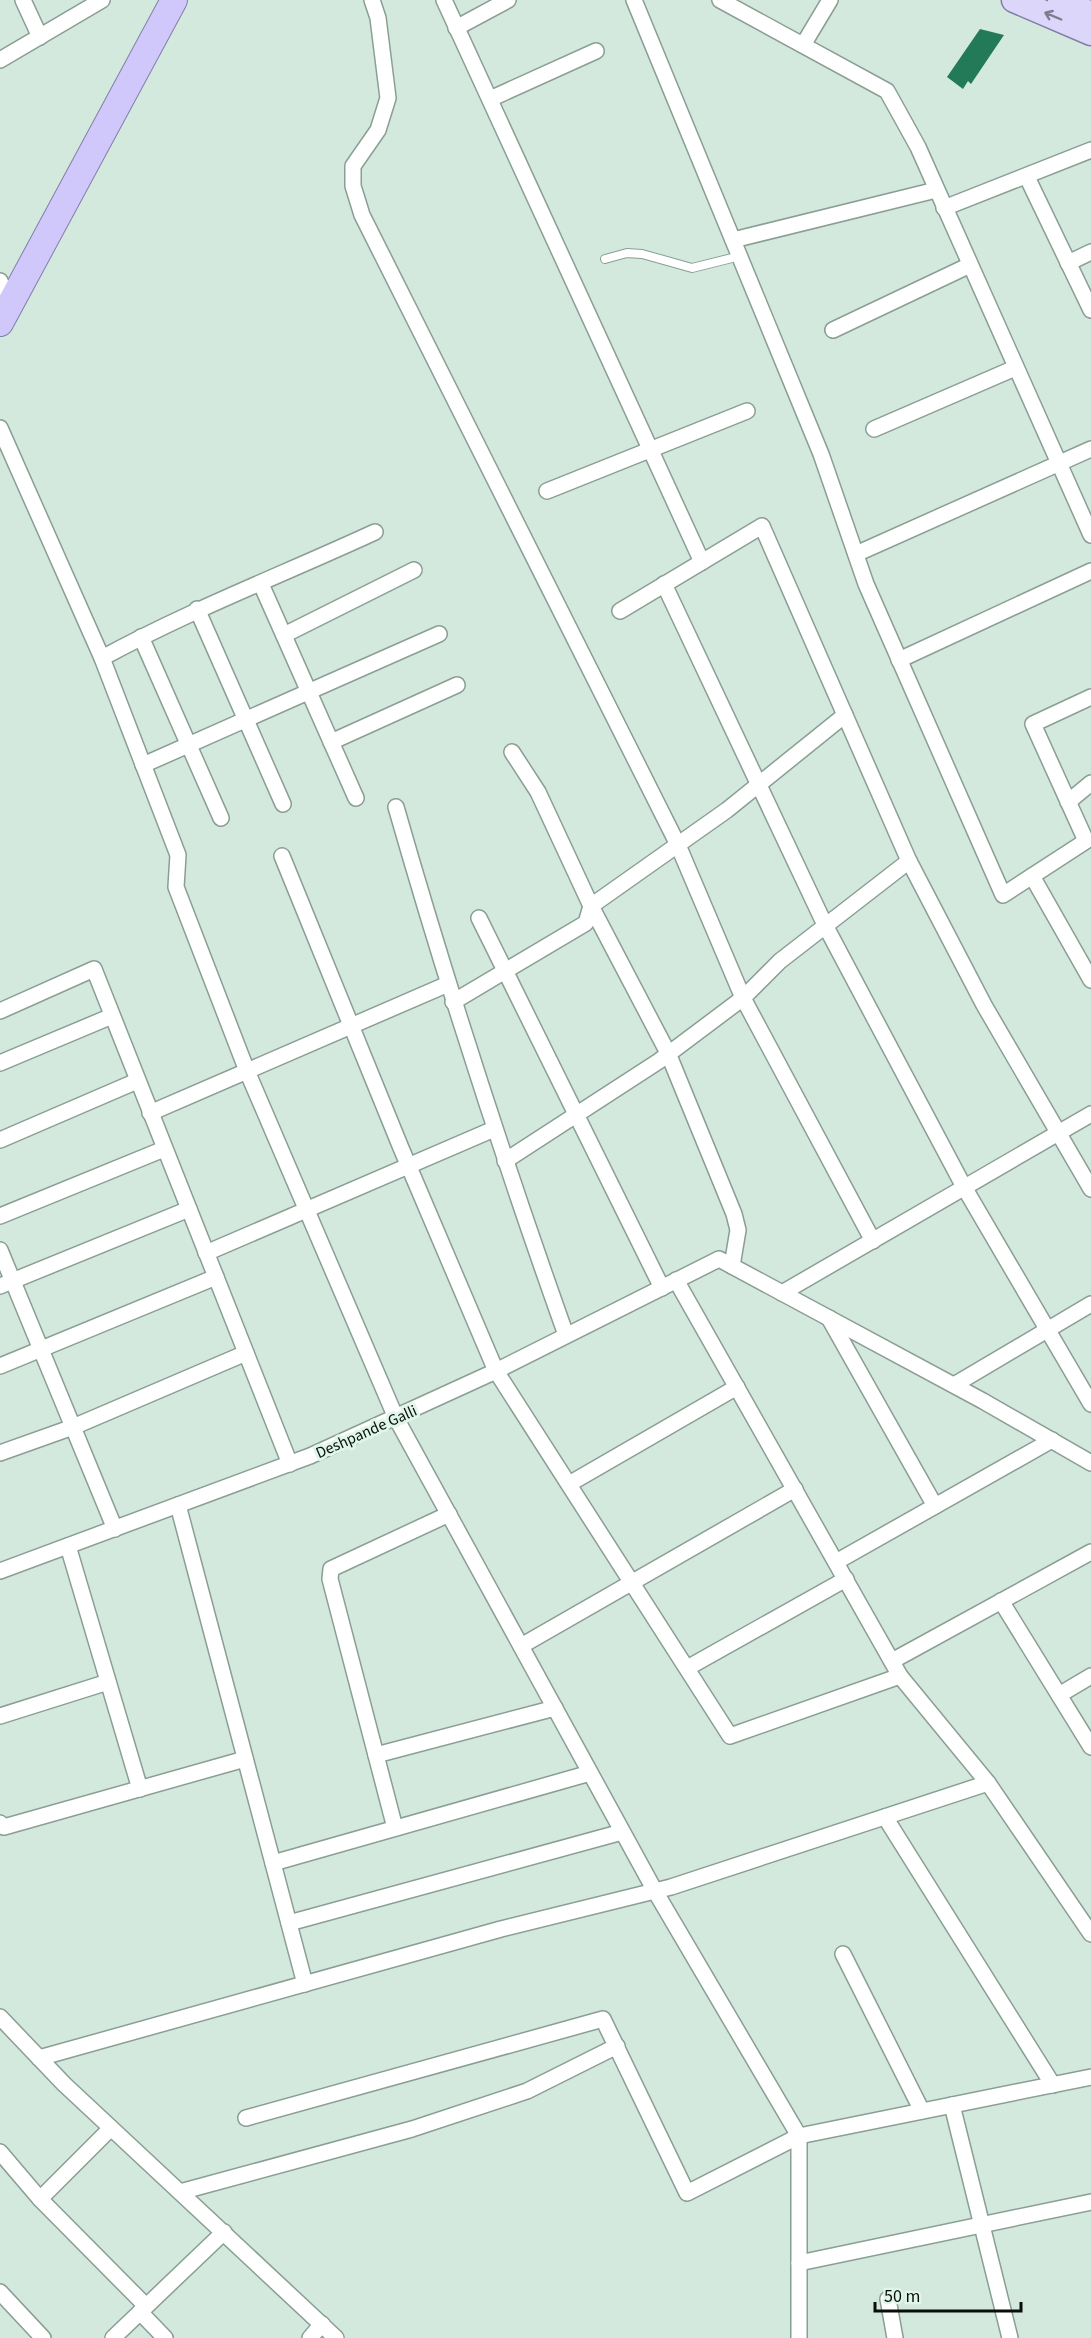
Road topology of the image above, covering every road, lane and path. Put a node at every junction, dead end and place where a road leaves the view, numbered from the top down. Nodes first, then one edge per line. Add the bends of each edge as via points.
1 (23, 0) edge
2 (102, 0) edge
3 (174, 0) edge
4 (372, 0) edge
5 (444, 0) edge
6 (508, 0) edge
7 (634, 0) edge
8 (720, 0) edge
9 (830, 0) edge
10 (1014, 0) edge
11 (1060, 0) edge
12 (1091, 14) edge
13 (456, 28) junction
14 (1091, 33) edge
15 (40, 37) junction
16 (802, 45) junction
17 (596, 51) dead end
18 (0, 60) edge
19 (490, 99) junction
20 (1091, 150) edge
21 (1027, 177) junction
22 (936, 190) junction
23 (944, 207) junction
24 (733, 240) junction
25 (1091, 252) edge
26 (740, 256) junction
27 (605, 259) dead end
28 (1068, 263) junction
29 (970, 265) junction
30 (4, 303) edge
31 (1091, 310) edge
32 (833, 330) dead end
33 (1015, 369) junction
34 (747, 411) dead end
35 (0, 428) edge
36 (874, 429) dead end
37 (1091, 449) edge
38 (650, 450) junction
39 (1059, 463) junction
40 (547, 491) dead end
41 (375, 532) dead end
42 (1091, 535) edge
43 (856, 554) junction
44 (702, 562) junction
45 (414, 570) dead end
46 (1091, 571) edge
47 (261, 584) junction
48 (664, 584) junction
49 (197, 609) junction
50 (620, 611) dead end
51 (439, 634) dead end
52 (284, 635) junction
53 (141, 637) junction
54 (102, 658) junction
55 (899, 660) junction
56 (457, 685) dead end
57 (309, 693) junction
58 (1091, 697) edge
59 (845, 715) junction
60 (247, 718) junction
61 (331, 742) junction
62 (188, 746) junction
63 (512, 753) dead end
64 (143, 765) junction
65 (1091, 783) edge
66 (759, 785) junction
67 (356, 798) dead end
68 (1068, 801) junction
69 (283, 804) dead end
70 (396, 807) dead end
71 (221, 818) dead end
72 (678, 845) junction
73 (282, 856) dead end
74 (909, 861) junction
75 (1032, 876) junction
76 (591, 906) junction
77 (479, 918) dead end
78 (825, 925) junction
79 (505, 971) junction
80 (1091, 980) edge
81 (448, 984) junction
82 (743, 998) junction
83 (453, 1002) junction
84 (0, 1011) edge
85 (112, 1016) junction
86 (351, 1026) junction
87 (669, 1053) junction
88 (0, 1063) edge
89 (247, 1071) junction
90 (137, 1081) junction
91 (150, 1113) junction
92 (1091, 1114) edge
93 (576, 1115) junction
94 (494, 1129) junction
95 (1059, 1133) junction
96 (0, 1140) edge
97 (164, 1149) junction
98 (505, 1161) junction
99 (409, 1167) junction
100 (964, 1187) junction
101 (1091, 1189) edge
102 (189, 1209) junction
103 (307, 1211) junction
104 (0, 1216) edge
105 (873, 1240) junction
106 (0, 1250) edge
107 (206, 1253) junction
108 (725, 1263) junction
109 (216, 1277) junction
110 (676, 1280) junction
111 (6, 1284) edge
112 (662, 1288) junction
113 (782, 1293) junction
114 (1091, 1304) edge
115 (829, 1318) junction
116 (1048, 1328) junction
117 (566, 1335) junction
118 (41, 1349) junction
119 (246, 1353) junction
120 (0, 1366) edge
121 (496, 1371) junction
122 (954, 1385) junction
123 (737, 1387) junction
124 (1091, 1404) edge
125 (396, 1418) junction
126 (73, 1427) junction
127 (1052, 1440) junction
128 (0, 1453) edge
129 (1091, 1463) edge
130 (290, 1464) junction
131 (569, 1484) junction
132 (795, 1489) junction
133 (178, 1505) junction
134 (935, 1506) junction
135 (449, 1514) junction
136 (115, 1529) junction
137 (68, 1546) junction
138 (1091, 1552) edge
139 (836, 1562) junction
140 (0, 1570) edge
141 (846, 1579) junction
142 (633, 1582) junction
143 (1001, 1601) junction
144 (521, 1646) junction
145 (892, 1661) junction
146 (689, 1667) junction
147 (900, 1676) junction
148 (1091, 1676) edge
149 (108, 1682) junction
150 (1059, 1695) junction
151 (555, 1708) junction
152 (0, 1716) edge
153 (1091, 1747) edge
154 (376, 1755) junction
155 (245, 1759) junction
156 (590, 1773) junction
157 (988, 1783) junction
158 (140, 1789) junction
159 (885, 1817) junction
160 (0, 1823) edge
161 (395, 1828) junction
162 (622, 1832) junction
163 (273, 1863) junction
164 (655, 1891) junction
165 (1085, 1912) edge
166 (289, 1923) junction
167 (1091, 1934) edge
168 (843, 1954) dead end
169 (305, 1984) junction
170 (1, 2020) edge
171 (617, 2046) junction
172 (39, 2058) junction
173 (1091, 2077) edge
174 (1053, 2085) junction
175 (952, 2105) junction
176 (922, 2111) junction
177 (246, 2118) dead end
178 (111, 2128) junction
179 (800, 2136) junction
180 (0, 2152) edge
181 (180, 2192) junction
182 (40, 2199) junction
183 (1091, 2202) edge
184 (982, 2225) junction
185 (224, 2232) junction
186 (799, 2263) junction
187 (0, 2292) edge
188 (888, 2298) dead end
189 (143, 2309) junction
190 (322, 2324) junction
191 (43, 2338) edge
192 (113, 2338) edge
193 (165, 2338) edge
194 (310, 2338) edge
195 (336, 2338) edge
196 (799, 2338) edge
197 (895, 2338) edge
198 (1010, 2338) edge

1 - 15 street
2 - 15 street
3 - 30 highway
4 - 72 street via 378,18 388,98 378,130 353,166 353,186 362,215
5 - 13 street
6 - 13 street
7 - 24 street
8 - 16 street
9 - 16 street
14 -> 10 main road
11 - 12 main road
13 - 19 street
15 - 18 street
16 - 22 street via 887,91
17 - 19 street
19 - 38 street
20 - 21 street
21 - 23 street
21 - 28 street
22 - 23 street
22 - 24 street
23 - 29 street
24 - 26 street
25 - 28 street
26 - 27 lane via 692,268 635,254
26 - 43 street via 821,454
28 - 31 street
29 - 32 street
29 - 33 street
33 - 36 street
33 - 39 street
34 - 38 street
35 - 54 street
37 - 39 street
38 - 40 street
38 - 44 street
39 - 42 street
39 - 43 street
41 - 47 street
43 - 55 street
44 - 48 street
44 - 59 street via 762,526
45 - 52 street
46 - 55 street
47 - 49 street
47 - 52 street
48 - 50 street
48 - 66 street
49 - 53 street
49 - 60 street
51 - 57 street
52 - 57 street
53 - 54 street
53 - 62 street
54 - 64 street
55 - 75 street via 1003,895
56 - 61 street
57 - 60 street
57 - 61 street
58 - 68 street via 1033,724
59 - 66 street
59 - 74 street
60 - 62 street
60 - 69 street
61 - 67 street
62 - 64 street
62 - 71 street
63 - 76 street via 538,792
64 - 89 street via 178,855 176,887
65 - 68 street
66 - 72 street
66 - 78 street
68 - 75 street via 1086,841
70 - 81 street
72 - 76 street
72 - 82 street
73 - 86 street
74 - 78 street
74 - 95 street via 984,1005
75 - 80 street
76 - 79 street via 586,923
76 - 87 street
77 - 79 street
78 - 82 street via 780,961
78 - 100 street
79 - 83 street
79 - 93 street
81 - 83 street
81 - 86 street
82 - 87 street
82 - 105 street
83 - 94 street
84 - 85 street via 94,969
85 - 88 street
85 - 90 street
86 - 89 street
86 - 99 street
87 - 93 street
87 - 108 street via 734,1214 738,1230
89 - 91 street
89 - 103 street
90 - 91 street
90 - 96 street
91 - 97 street
92 - 95 street
93 - 98 street
93 - 112 street
94 - 98 street
94 - 99 street
95 - 100 street
95 - 101 street
97 - 102 street
97 - 104 street
98 - 117 street
99 - 103 street
99 - 121 street
100 - 105 street
100 - 116 street
102 - 107 street
102 - 111 street
103 - 107 street
103 - 125 street
105 - 113 street
106 - 111 street
107 - 109 street
108 - 110 street, Deshpande Galli
108 - 113 street
109 - 118 street
109 - 119 street
110 - 112 street, Deshpande Galli
110 - 123 street
111 - 118 street
112 - 117 street, Deshpande Galli
113 - 115 street
114 - 116 street
115 - 122 street
115 - 134 street
116 - 122 street
116 - 124 street
117 - 121 street, Deshpande Galli
118 - 120 street
118 - 126 street
119 - 126 street
119 - 130 street
121 - 125 street, Deshpande Galli
121 - 131 street
122 - 127 street
123 - 131 street
123 - 132 street
125 - 130 street, Deshpande Galli
125 - 135 street
126 - 128 street
126 - 136 street
127 - 129 street
127 - 134 street
130 - 133 street, Deshpande Galli
131 - 142 street
132 - 139 street
132 - 142 street
133 - 136 street, Deshpande Galli
133 - 155 street
134 - 139 street
135 - 144 street
135 - 154 street via 331,1569 330,1579
136 - 137 street, Deshpande Galli
137 - 140 street, Deshpande Galli
137 - 149 street
138 - 143 street
139 - 141 street
141 - 145 street
141 - 146 street
142 - 144 street
142 - 146 street
143 - 145 street
143 - 150 street
144 - 151 street
145 - 147 street
146 - 147 street via 730,1736
147 - 157 street
148 - 150 street
149 - 152 street
149 - 158 street
150 - 153 street
151 - 154 street
151 - 156 street
154 - 161 street
155 - 158 street
155 - 163 street
156 - 161 street
156 - 162 street
157 - 159 street
157 - 165 street
158 - 160 street via 4,1827
159 - 164 street
159 - 174 street
161 - 163 street
162 - 164 street
162 - 166 street
163 - 166 street
164 - 169 street
164 - 179 street
165 - 167 street
166 - 169 street
168 - 176 street
169 - 172 street
170 - 172 street
171 - 177 street via 603,2019
171 - 179 street via 687,2193
171 - 181 street via 527,2091 412,2129
172 - 178 street
173 - 174 street
174 - 175 street
175 - 176 street
175 - 184 street
176 - 179 street
178 - 181 street
178 - 182 street
179 - 186 street
180 - 182 street
181 - 185 street
182 - 189 street
183 - 184 street
184 - 186 street
184 - 198 street
185 - 189 street
185 - 190 street
186 - 196 street
187 - 191 street
188 - 197 street
189 - 192 street
189 - 193 street
190 - 194 street
190 - 195 street

